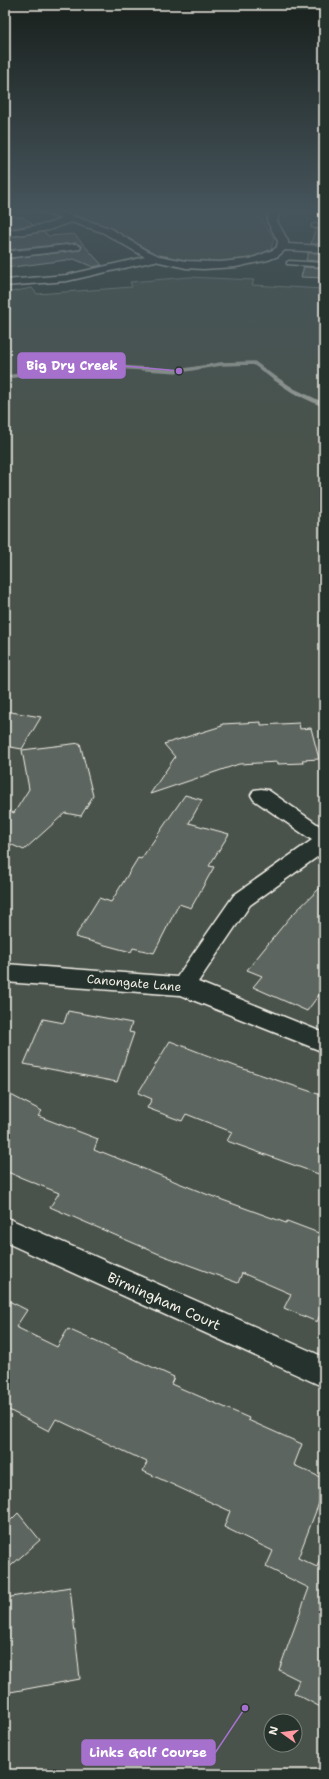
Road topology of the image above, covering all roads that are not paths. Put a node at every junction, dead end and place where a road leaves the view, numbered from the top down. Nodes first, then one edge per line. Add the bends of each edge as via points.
1 (260, 795) dead end
2 (324, 840) edge
3 (5, 973) edge
4 (183, 986) junction
5 (324, 1043) edge
6 (5, 1229) edge
7 (324, 1372) edge

1 - 2 street
2 - 4 street via 242,900
3 - 4 street, Canongate Lane
4 - 5 street, Canongate Lane
6 - 7 street, Birmingham Court

